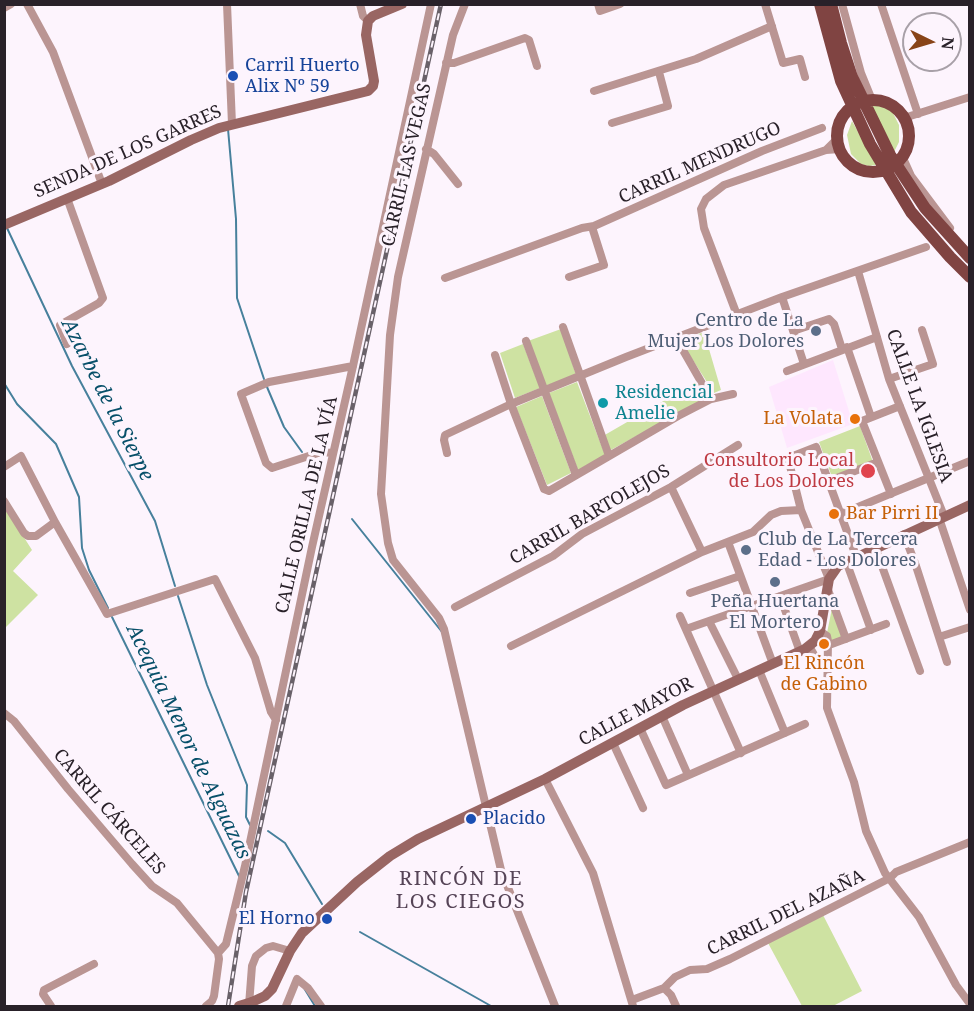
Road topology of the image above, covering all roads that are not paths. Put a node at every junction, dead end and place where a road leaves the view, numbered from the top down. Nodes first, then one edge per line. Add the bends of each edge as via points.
1 (11, 4) edge
2 (27, 4) edge
3 (227, 4) edge
4 (360, 4) edge
5 (402, 4) edge
6 (431, 4) edge
7 (465, 4) edge
8 (598, 4) edge
9 (620, 4) edge
10 (765, 4) edge
11 (820, 4) edge
12 (831, 4) edge
13 (842, 4) edge
14 (881, 4) edge
15 (4, 8) edge
16 (368, 21) junction
17 (772, 26) junction
18 (446, 63) junction
19 (537, 66) dead end
20 (659, 72) junction
21 (805, 77) dead end
22 (594, 91) dead end
23 (969, 97) edge
24 (862, 103) junction
25 (918, 114) junction
26 (904, 118) junction
27 (612, 123) dead end
28 (232, 124) junction
29 (822, 128) dead end
30 (839, 144) junction
31 (426, 149) junction
32 (899, 160) junction
33 (733, 165) junction
34 (884, 170) junction
35 (739, 180) junction
36 (102, 184) junction
37 (458, 184) dead end
38 (67, 198) junction
39 (4, 225) edge
40 (592, 226) junction
41 (926, 247) dead end
42 (969, 248) edge
43 (969, 258) edge
44 (858, 271) junction
45 (569, 277) dead end
46 (969, 277) edge
47 (445, 278) dead end
48 (782, 297) junction
49 (737, 315) junction
50 (563, 327) dead end
51 (922, 330) dead end
52 (793, 332) junction
53 (877, 337) junction
54 (676, 338) junction
55 (526, 341) dead end
56 (68, 344) dead end
57 (845, 348) junction
58 (495, 356) dead end
59 (804, 364) junction
60 (353, 366) junction
61 (787, 370) dead end
62 (579, 376) junction
63 (889, 379) junction
64 (544, 391) junction
65 (734, 394) dead end
66 (711, 399) junction
67 (511, 404) junction
68 (900, 406) junction
69 (871, 417) junction
70 (738, 445) dead end
71 (333, 453) junction
72 (447, 453) dead end
73 (609, 456) junction
74 (969, 461) edge
75 (878, 462) junction
76 (4, 466) edge
77 (576, 475) junction
78 (929, 479) junction
79 (829, 481) junction
80 (671, 487) junction
81 (891, 494) junction
82 (4, 501) edge
83 (969, 505) edge
84 (801, 510) junction
85 (841, 514) junction
86 (941, 517) junction
87 (55, 522) junction
88 (904, 534) junction
89 (728, 542) junction
90 (875, 547) junction
91 (702, 552) junction
92 (851, 559) junction
93 (740, 576) junction
94 (828, 584) junction
95 (690, 593) dead end
96 (780, 596) junction
97 (750, 606) junction
98 (455, 607) dead end
99 (969, 610) edge
100 (680, 616) dead end
101 (709, 621) junction
102 (886, 624) dead end
103 (969, 627) edge
104 (686, 629) junction
105 (871, 630) junction
106 (820, 631) junction
107 (939, 637) junction
108 (846, 639) junction
109 (829, 645) junction
110 (511, 646) dead end
111 (805, 649) junction
112 (828, 662) junction
113 (947, 662) dead end
114 (773, 664) junction
115 (759, 670) junction
116 (920, 671) dead end
117 (738, 679) junction
118 (715, 690) junction
119 (4, 713) edge
120 (662, 716) junction
121 (276, 720) junction
122 (805, 724) dead end
123 (640, 728) junction
124 (785, 733) junction
125 (613, 743) junction
126 (741, 753) junction
127 (688, 775) junction
128 (545, 779) junction
129 (487, 807) junction
130 (643, 808) dead end
131 (969, 842) edge
132 (890, 878) junction
133 (292, 948) junction
134 (218, 953) junction
135 (94, 964) dead end
136 (664, 988) junction
137 (632, 1003) edge
138 (250, 1004) edge
139 (969, 1004) edge
140 (51, 1006) edge
141 (206, 1006) edge
142 (238, 1006) edge
143 (286, 1006) edge
144 (321, 1006) edge
145 (555, 1006) edge
146 (676, 1006) edge

1 - 15 street
2 - 36 street via 53,52
3 - 28 street
4 - 16 street
5 - 16 main road
6 - 60 street, CALLE ORILLA DE LA VÍA
7 - 18 street, CARRIL LAS VEGAS
8 - 9 street via 600,11
10 - 17 street
11 - 24 main road via 837,67
12 - 24 main road
13 - 24 street via 861,73
14 - 25 street
16 - 28 main road, SENDA DE LOS GARRES via 366,35 374,81 368,91
17 - 20 street
17 - 21 street via 783,63 800,59
18 - 19 street via 525,38
18 - 31 street, CARRIL LAS VEGAS
20 - 22 street
20 - 27 street via 668,106
23 - 25 street
24 - 26 main road via 880,100
24 - 30 main road via 842,118
24 - 32 main road
24 - 34 main road
25 - 26 street
26 - 32 main road via 909,138
28 - 36 main road, SENDA DE LOS GARRES
29 - 33 street, CARRIL MENDRUGO
30 - 34 main road via 845,158 861,169
30 - 35 street
31 - 37 street
31 - 129 street, CARRIL LAS VEGAS via 390,335 381,494 393,560 444,629
32 - 34 main road
32 - 42 street
32 - 43 main road via 925,208
33 - 35 street
33 - 40 street, CARRIL MENDRUGO
34 - 46 main road via 911,212
35 - 49 street via 712,192 701,209 704,228
36 - 38 main road, SENDA DE LOS GARRES
38 - 39 main road, SENDA DE LOS GARRES
38 - 56 street via 103,298 60,326
40 - 45 street via 604,265
40 - 47 street, CARRIL MENDRUGO
41 - 44 street
44 - 48 street
44 - 53 street, CALLE LA IGLESIA
48 - 49 street
48 - 52 street
49 - 54 street
50 - 62 street
51 - 63 street via 933,364
52 - 57 street via 829,320
52 - 59 street
53 - 57 street
53 - 63 street, CALLE LA IGLESIA
54 - 62 street
54 - 66 street
55 - 64 street
57 - 59 street
57 - 69 street
58 - 67 street
59 - 61 street
60 - 71 street, CALLE ORILLA DE LA VÍA
60 - 71 street via 269,382 241,394 266,463 272,468 321,452
62 - 64 street
62 - 73 street
63 - 68 street, CALLE LA IGLESIA
64 - 67 street
64 - 77 street
65 - 66 street
66 - 73 street
67 - 72 street via 445,435
67 - 77 street via 544,489 549,491
68 - 69 street
68 - 78 street, CALLE LA IGLESIA
69 - 75 street via 862,421
70 - 80 street, CARRIL BARTOLEJOS
71 - 121 street, CALLE ORILLA DE LA VÍA
73 - 77 street
74 - 78 street
75 - 79 street
75 - 81 street
76 - 87 street via 21,456
78 - 81 street
78 - 86 street, CALLE LA IGLESIA
79 - 84 street via 816,447 788,458
79 - 85 street
80 - 91 street
80 - 98 street, CARRIL BARTOLEJOS via 582,534 553,556
81 - 85 street
82 - 87 street via 28,536 36,536
83 - 86 main road
84 - 89 street via 771,514 753,532
84 - 94 street
85 - 92 street
86 - 88 main road
86 - 99 street, CALLE LA IGLESIA
87 - 121 street via 107,614 215,579 255,658
88 - 90 main road
88 - 107 street
89 - 91 street
89 - 93 street
90 - 92 main road
90 - 116 street
91 - 110 street
92 - 94 main road via 835,568
92 - 105 street
93 - 95 street
93 - 97 street
94 - 96 street
94 - 106 main road, CALLE MAYOR
94 - 108 street
96 - 97 street
96 - 111 street
97 - 101 street
97 - 114 street
100 - 104 street
101 - 104 street
101 - 117 street
102 - 105 street
103 - 107 street
104 - 118 street
105 - 108 street
106 - 109 street
106 - 111 main road, CALLE MAYOR
107 - 113 street
108 - 109 street
109 - 112 street
111 - 112 street
111 - 114 main road, CALLE MAYOR
112 - 132 street via 826,698 830,719 854,782 866,831
114 - 115 main road, CALLE MAYOR
115 - 117 main road, CALLE MAYOR
115 - 124 street
117 - 118 main road, CALLE MAYOR
118 - 120 main road, CALLE MAYOR
118 - 126 street
119 - 134 street, CARRIL CÁRCELES via 132,864 152,886 177,903
120 - 123 main road, CALLE MAYOR
120 - 127 street
121 - 134 street, CALLE ORILLA DE LA VÍA via 239,892 225,947
122 - 124 street
123 - 125 main road, CALLE MAYOR
123 - 127 street via 666,785
124 - 126 street
125 - 128 main road, CALLE MAYOR
125 - 130 street
126 - 127 street
128 - 129 main road, CALLE MAYOR
128 - 137 street via 592,873
129 - 133 main road, CALLE MAYOR via 390,856 316,919
129 - 145 street, CARRIL LAS VEGAS via 501,870
131 - 132 street, CARRIL DEL AZAÑA
132 - 136 street, CARRIL DEL AZAÑA via 730,959 707,969 690,969
132 - 139 street via 919,917
133 - 138 main road, CALLE MAYOR via 272,989
133 - 138 street via 273,946 256,956
134 - 141 street, CALLE ORILLA DE LA VÍA via 214,996
135 - 140 street via 44,990
136 - 137 street, CARRIL DEL AZAÑA
136 - 146 street
138 - 142 main road, bridge
143 - 144 street via 297,979

